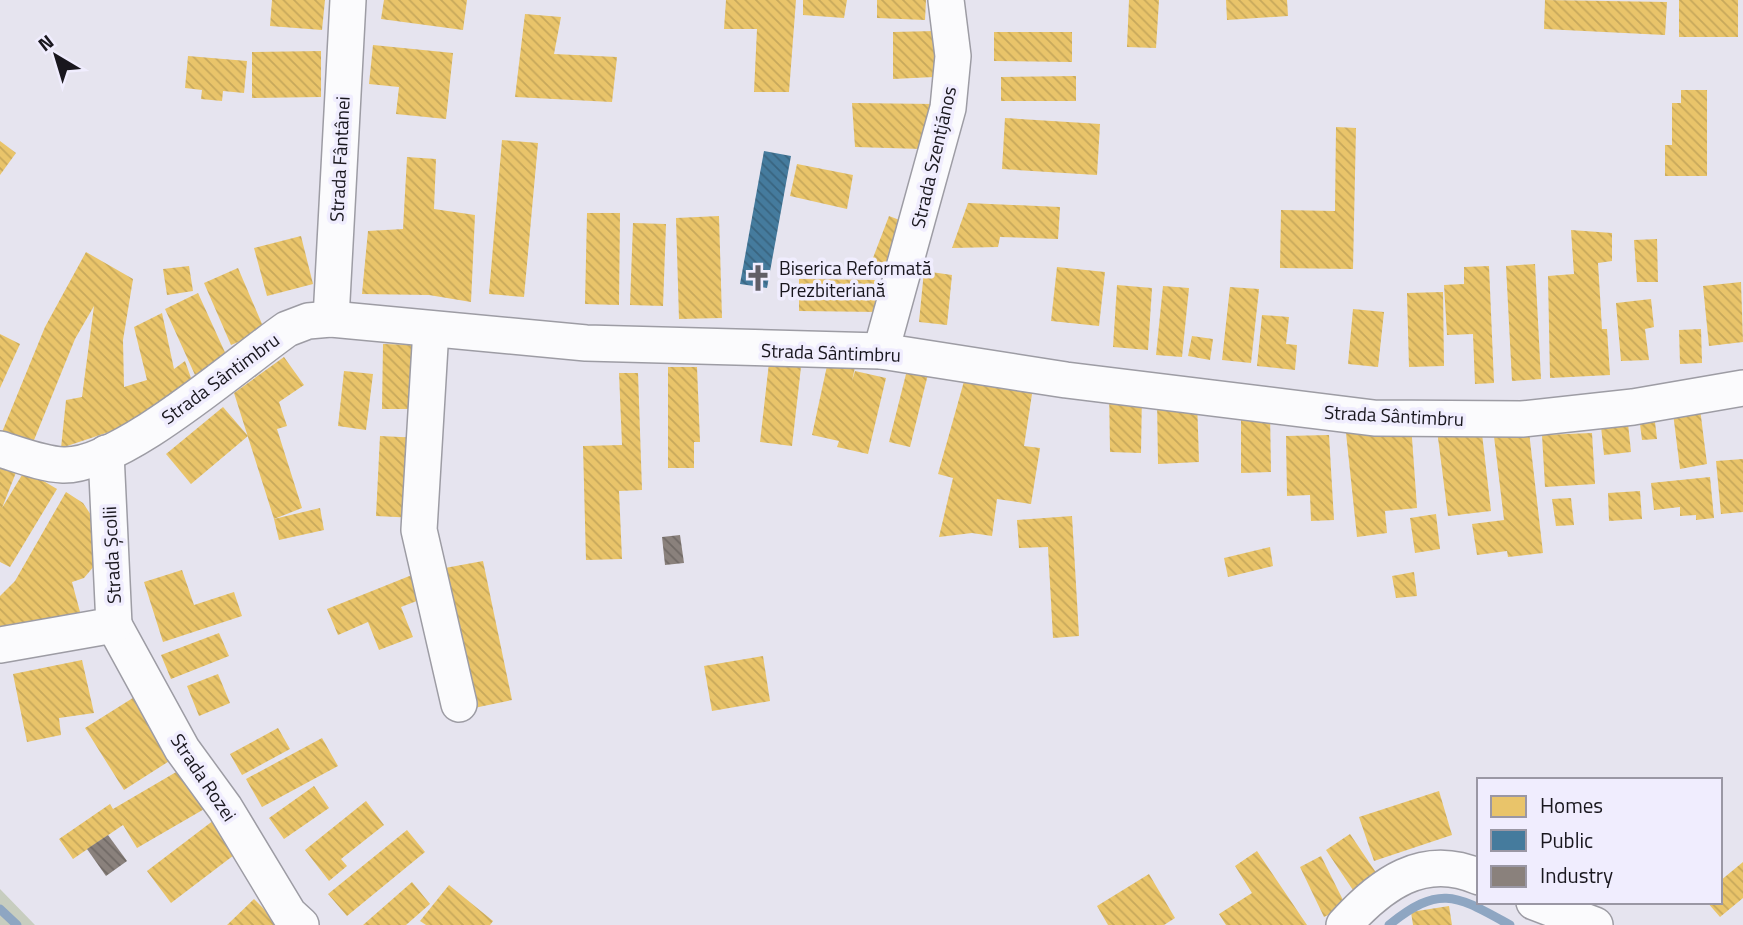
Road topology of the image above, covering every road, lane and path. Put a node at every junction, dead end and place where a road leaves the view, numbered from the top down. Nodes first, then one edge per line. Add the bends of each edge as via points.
1 (348, 0) edge
2 (946, 0) edge
3 (331, 319) junction
4 (431, 329) junction
5 (881, 351) junction
6 (1743, 388) edge
7 (0, 449) edge
8 (106, 453) junction
9 (114, 625) junction
10 (0, 645) edge
11 (459, 704) dead end
12 (1477, 876) edge
13 (1539, 904) edge
14 (301, 925) edge
15 (1344, 925) edge
16 (1595, 925) edge

1 - 3 street, Strada Fântânei
2 - 5 street, Strada Szentjános via 953,56 948,108
3 - 4 street, Strada Sântimbru
3 - 8 street, Strada Sântimbru via 287,329 165,421
4 - 5 street, Strada Sântimbru via 586,343
4 - 11 street via 419,530
5 - 6 street, Strada Sântimbru via 1066,380 1374,418 1522,419 1633,407
7 - 8 street, Strada Sântimbru via 65,465
8 - 9 street, Strada Școlii
9 - 10 street, Strada Școlii
9 - 14 street, Strada Rozei via 182,749 225,808 289,914
12 - 15 street via 1435,869 1408,873 1370,897
13 - 16 street

